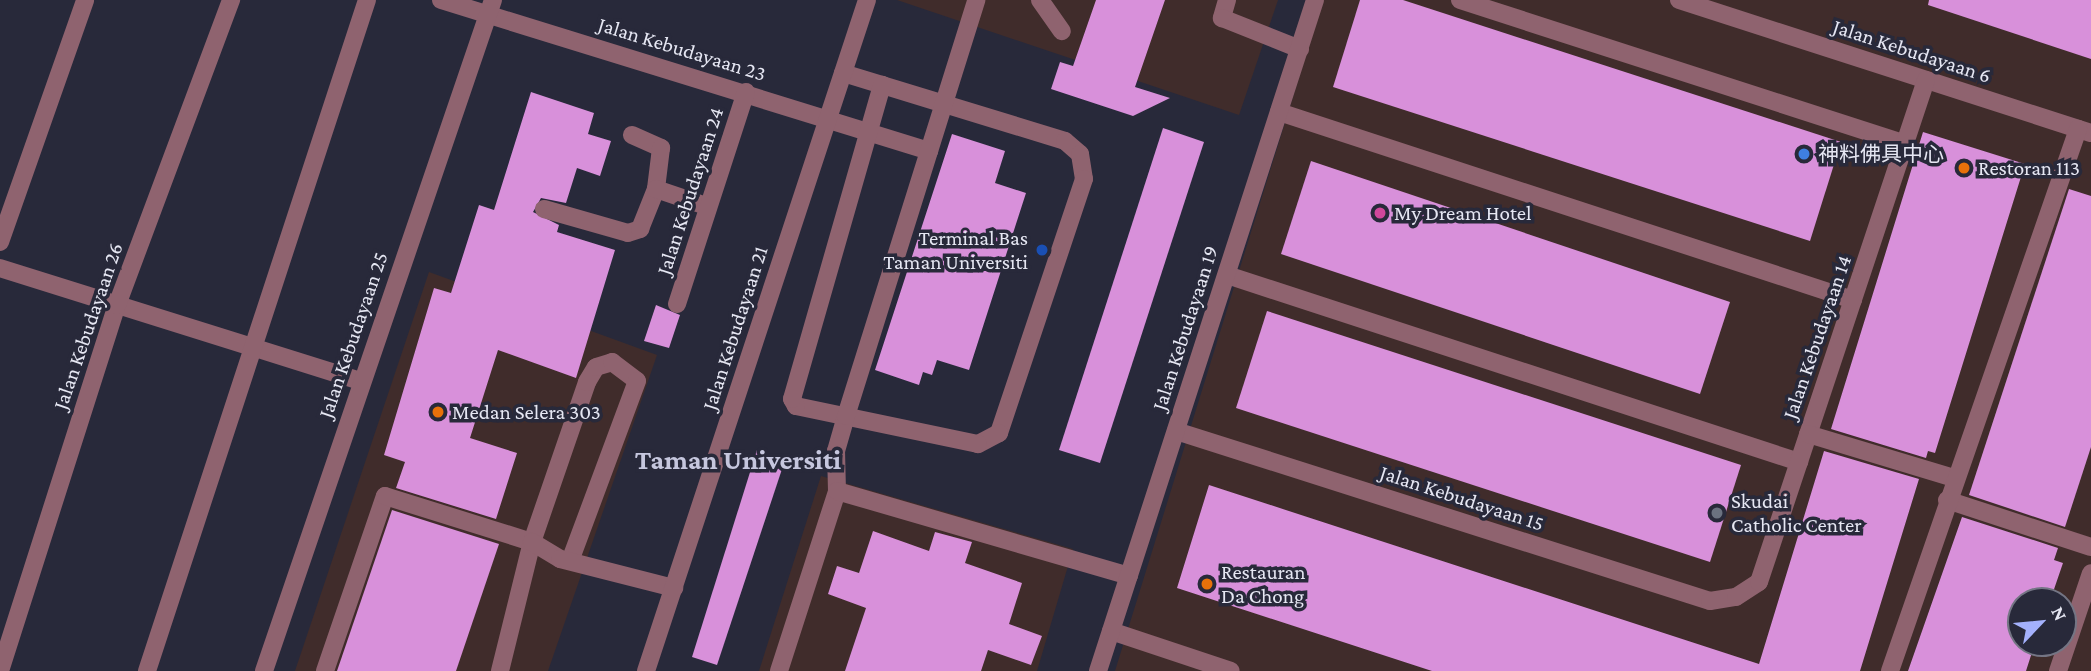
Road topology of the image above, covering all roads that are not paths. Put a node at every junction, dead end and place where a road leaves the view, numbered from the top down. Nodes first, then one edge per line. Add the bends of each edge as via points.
1 (85, 0) edge
2 (230, 0) edge
3 (368, 0) edge
4 (441, 0) edge
5 (867, 0) edge
6 (976, 0) edge
7 (1040, 0) edge
8 (1227, 0) edge
9 (1315, 0) edge
10 (1460, 0) edge
11 (1679, 0) edge
12 (491, 7) edge
13 (1733, 8) edge
14 (1062, 31) dead end
15 (1300, 49) junction
16 (843, 73) junction
17 (1926, 80) junction
18 (882, 85) junction
19 (746, 92) junction
20 (943, 104) junction
21 (1279, 112) junction
22 (828, 118) junction
23 (868, 131) junction
24 (2085, 131) edge
25 (632, 135) dead end
26 (1905, 144) junction
27 (929, 151) junction
28 (656, 189) junction
29 (706, 206) junction
30 (544, 208) dead end
31 (0, 242) edge
32 (0, 268) edge
33 (1227, 275) junction
34 (1853, 300) junction
35 (677, 304) dead end
36 (117, 305) junction
37 (255, 347) junction
38 (361, 381) junction
39 (846, 416) junction
40 (1176, 431) junction
41 (1808, 434) junction
42 (1799, 462) junction
43 (1954, 478) junction
44 (837, 491) junction
45 (1947, 500) junction
46 (532, 542) junction
47 (2091, 547) edge
48 (570, 562) junction
49 (2091, 573) edge
50 (1129, 576) junction
51 (674, 588) junction
52 (1736, 597) joint
53 (1111, 631) junction
54 (0, 671) edge
55 (148, 671) edge
56 (264, 671) edge
57 (325, 671) edge
58 (500, 671) edge
59 (646, 671) edge
60 (779, 671) edge
61 (1098, 671) edge
62 (1231, 671) edge
63 (1890, 671) edge
64 (2058, 671) edge

1 - 31 street
2 - 36 street, Jalan Kebudayaan 26
3 - 37 street
4 - 12 street, Jalan Kebudayaan 23
5 - 16 street, Jalan Kebudayaan 21
6 - 20 street
7 - 14 street
8 - 15 street via 1222,18
9 - 15 street, Jalan Kebudayaan 19
10 - 26 street
11 - 13 street, Jalan Kebudayaan 6
12 - 19 street, Jalan Kebudayaan 23
12 - 38 street, Jalan Kebudayaan 25
13 - 17 street, Jalan Kebudayaan 6
15 - 21 street, Jalan Kebudayaan 19
16 - 18 street
16 - 22 street, Jalan Kebudayaan 21
17 - 24 street, Jalan Kebudayaan 6
17 - 26 street, Jalan Kebudayaan 14
18 - 20 street
18 - 23 street
19 - 22 street, Jalan Kebudayaan 23
19 - 29 street, Jalan Kebudayaan 24
20 - 27 street
20 - 39 street via 1065,141 1080,153 1084,179 999,433 978,444
21 - 33 street, Jalan Kebudayaan 19
21 - 34 street
22 - 23 street, Jalan Kebudayaan 23
22 - 51 street, Jalan Kebudayaan 21
23 - 27 street, Jalan Kebudayaan 23
23 - 39 street via 792,390 796,406
24 - 43 street
25 - 28 street via 661,148
26 - 34 street, Jalan Kebudayaan 14
27 - 39 street
28 - 29 street
28 - 30 street via 635,232
29 - 35 street, Jalan Kebudayaan 24
32 - 36 street
33 - 40 street, Jalan Kebudayaan 19
33 - 42 street
34 - 41 street, Jalan Kebudayaan 14
36 - 37 street
36 - 54 street, Jalan Kebudayaan 26
37 - 38 street
37 - 55 street
38 - 56 street, Jalan Kebudayaan 25
39 - 44 street via 836,451
40 - 50 street, Jalan Kebudayaan 19
40 - 52 street, Jalan Kebudayaan 15 via 1710,601
41 - 42 street, Jalan Kebudayaan 14
41 - 43 street
42 - 52 street, Jalan Kebudayaan 14 via 1759,582
43 - 45 street
44 - 50 street
44 - 60 street
45 - 47 street
45 - 63 street
46 - 48 street
46 - 48 street via 587,382 596,367 612,362 626,368 637,381
46 - 57 street via 387,495
46 - 58 street
48 - 51 street
49 - 64 street
50 - 53 street, Jalan Kebudayaan 19
51 - 59 street, Jalan Kebudayaan 21
53 - 61 street, Jalan Kebudayaan 19
53 - 62 street

